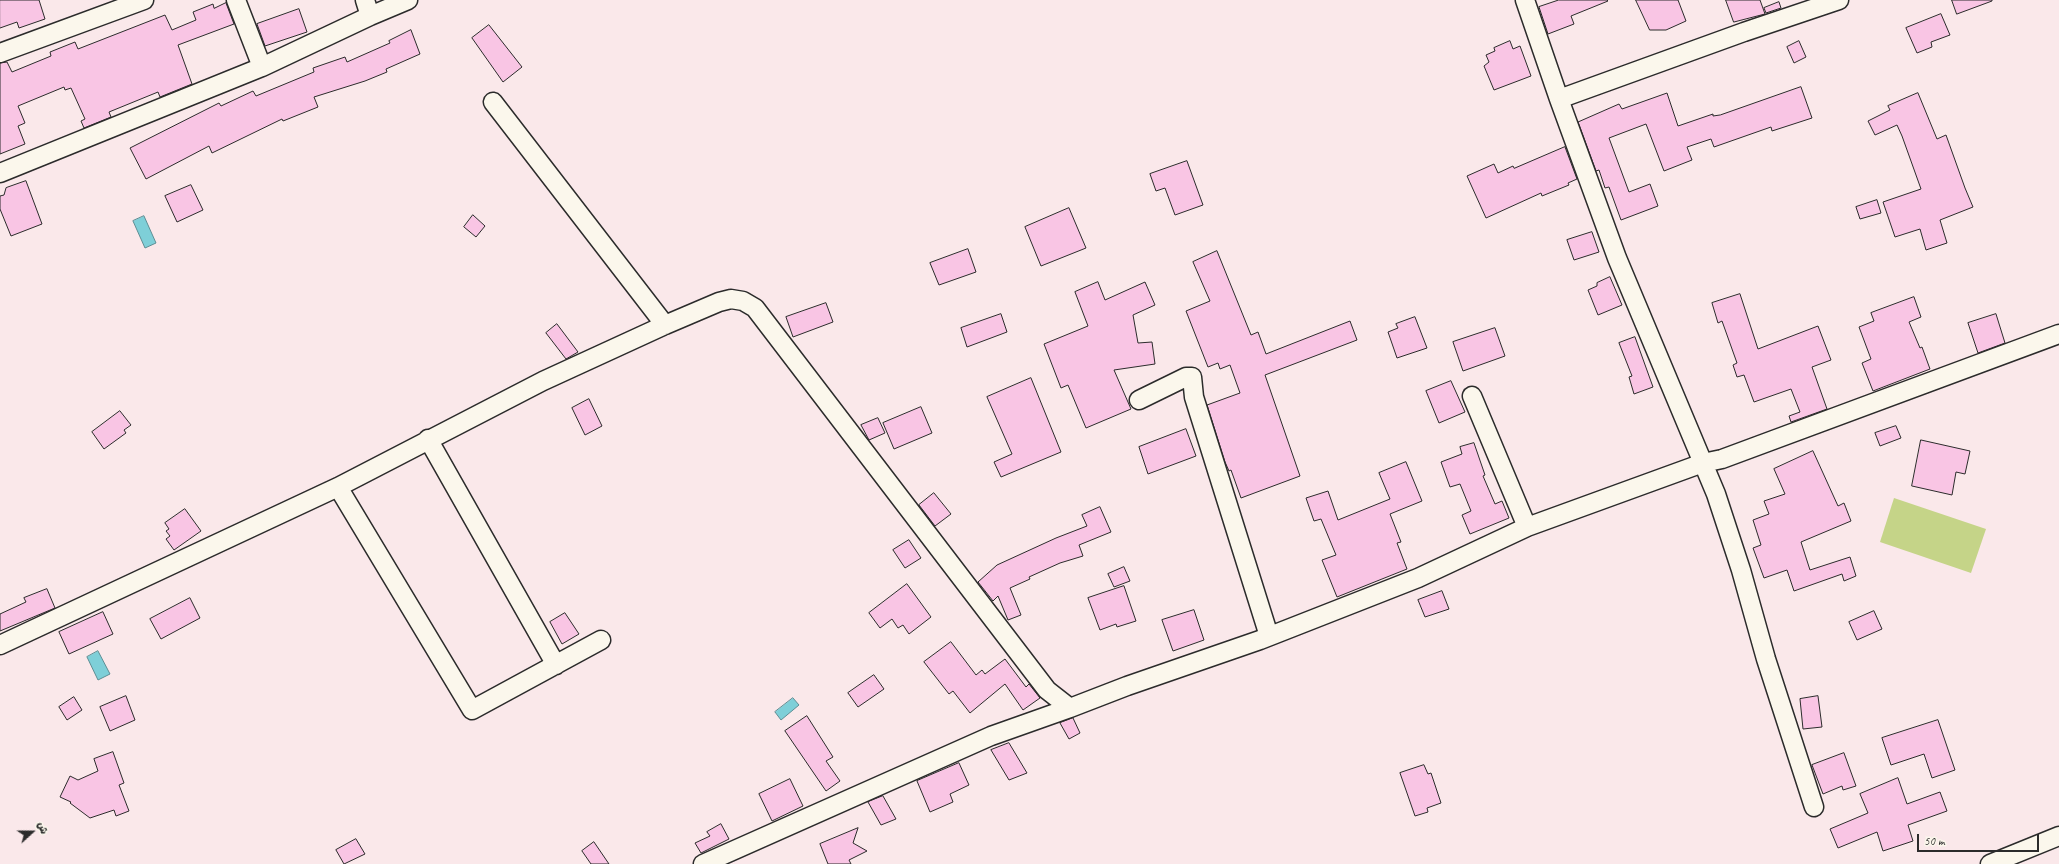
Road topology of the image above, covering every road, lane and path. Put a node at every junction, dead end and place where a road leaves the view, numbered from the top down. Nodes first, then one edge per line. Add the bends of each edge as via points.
1 (144, 0) edge
2 (236, 0) edge
3 (408, 0) edge
4 (1525, 0) edge
5 (1839, 0) edge
6 (113, 5) edge
7 (367, 8) edge
8 (0, 53) edge
9 (262, 67) junction
10 (1559, 99) junction
11 (493, 102) dead end
12 (0, 173) edge
13 (665, 325) junction
14 (2059, 334) edge
15 (1472, 396) dead end
16 (1139, 400) dead end
17 (428, 439) junction
18 (1700, 469) junction
19 (338, 487) junction
20 (1527, 527) junction
21 (1269, 636) junction
22 (601, 640) dead end
23 (0, 645) edge
24 (556, 665) junction
25 (1070, 708) junction
26 (1814, 807) dead end
27 (2059, 836) edge
28 (703, 864) edge
29 (1990, 864) edge

1 - 6 street
2 - 9 street
3 - 7 street
4 - 10 street
5 - 10 street
6 - 8 street
7 - 9 street
9 - 12 street
10 - 18 street via 1616,258
11 - 13 street
13 - 17 street via 543,381
13 - 25 street via 731,299 743,301 755,308 1047,690
14 - 18 street
15 - 20 street
16 - 21 street via 1186,377 1192,377 1194,397
17 - 19 street
17 - 24 street
18 - 20 street
18 - 26 street via 1716,494
19 - 23 street
19 - 24 street via 472,710
20 - 21 street via 1418,578
21 - 25 street
22 - 24 street
25 - 28 street via 991,736
27 - 29 street

